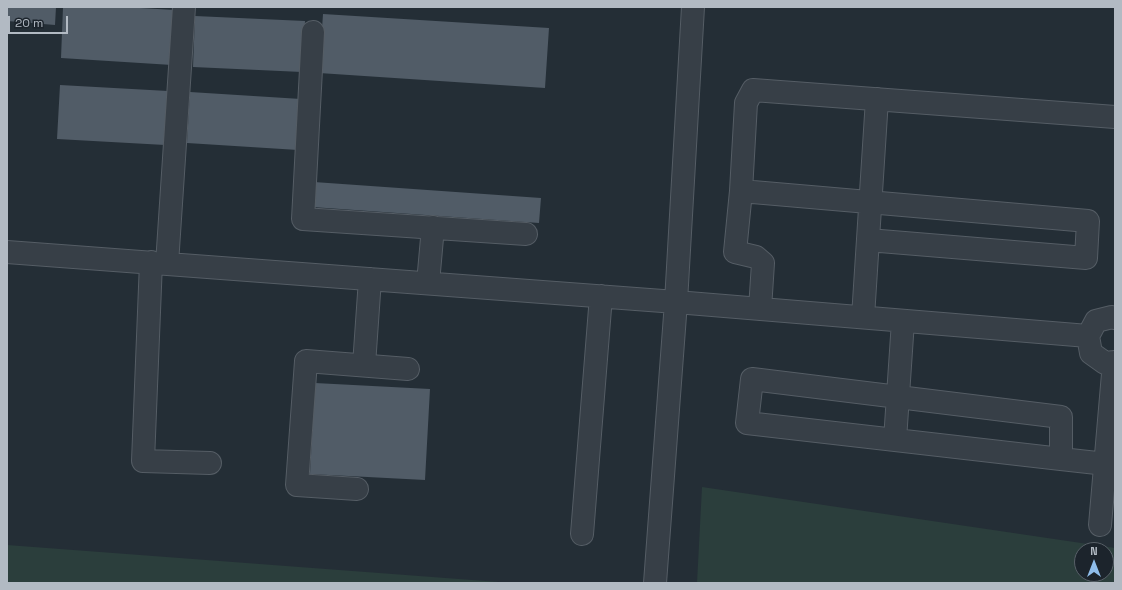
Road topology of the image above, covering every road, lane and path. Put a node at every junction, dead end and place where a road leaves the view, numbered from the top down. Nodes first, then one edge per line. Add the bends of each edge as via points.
1 (184, 7) edge
2 (693, 7) edge
3 (313, 32) dead end
4 (877, 99) junction
5 (1115, 117) edge
6 (741, 191) junction
7 (870, 202) junction
8 (433, 227) junction
9 (526, 234) dead end
10 (868, 240) junction
11 (7, 252) edge
12 (159, 263) junction
13 (370, 279) junction
14 (428, 283) junction
15 (601, 296) junction
16 (676, 302) junction
17 (760, 308) junction
18 (863, 317) junction
19 (1115, 318) edge
20 (903, 320) junction
21 (1088, 336) junction
22 (1114, 362) edge
23 (364, 365) junction
24 (408, 369) dead end
25 (898, 398) junction
26 (895, 440) junction
27 (1061, 459) junction
28 (210, 464) dead end
29 (1110, 464) edge
30 (357, 489) dead end
31 (1100, 525) dead end
32 (582, 534) dead end
33 (655, 583) edge

1 - 12 street
2 - 16 street
3 - 8 street via 304,219
4 - 5 street
4 - 6 street via 753,90 746,103
4 - 7 street
6 - 7 street
6 - 17 street via 735,252 756,257 763,263
7 - 10 street
7 - 10 street via 1088,221 1086,258
8 - 9 street
8 - 14 street
10 - 18 street
11 - 12 street
12 - 13 street
12 - 28 street via 143,462
13 - 14 street
13 - 23 street
14 - 15 street
15 - 16 street
15 - 32 street
16 - 17 street
16 - 33 street
17 - 18 street
18 - 20 street
19 - 21 street via 1112,316 1096,321
20 - 21 street
20 - 25 street
21 - 22 street via 1090,353 1105,363
22 - 29 street
23 - 24 street
23 - 30 street via 306,361 297,485
25 - 26 street
25 - 26 street via 752,380 747,423
25 - 27 street via 1061,418
26 - 27 street
27 - 29 street
29 - 31 street

